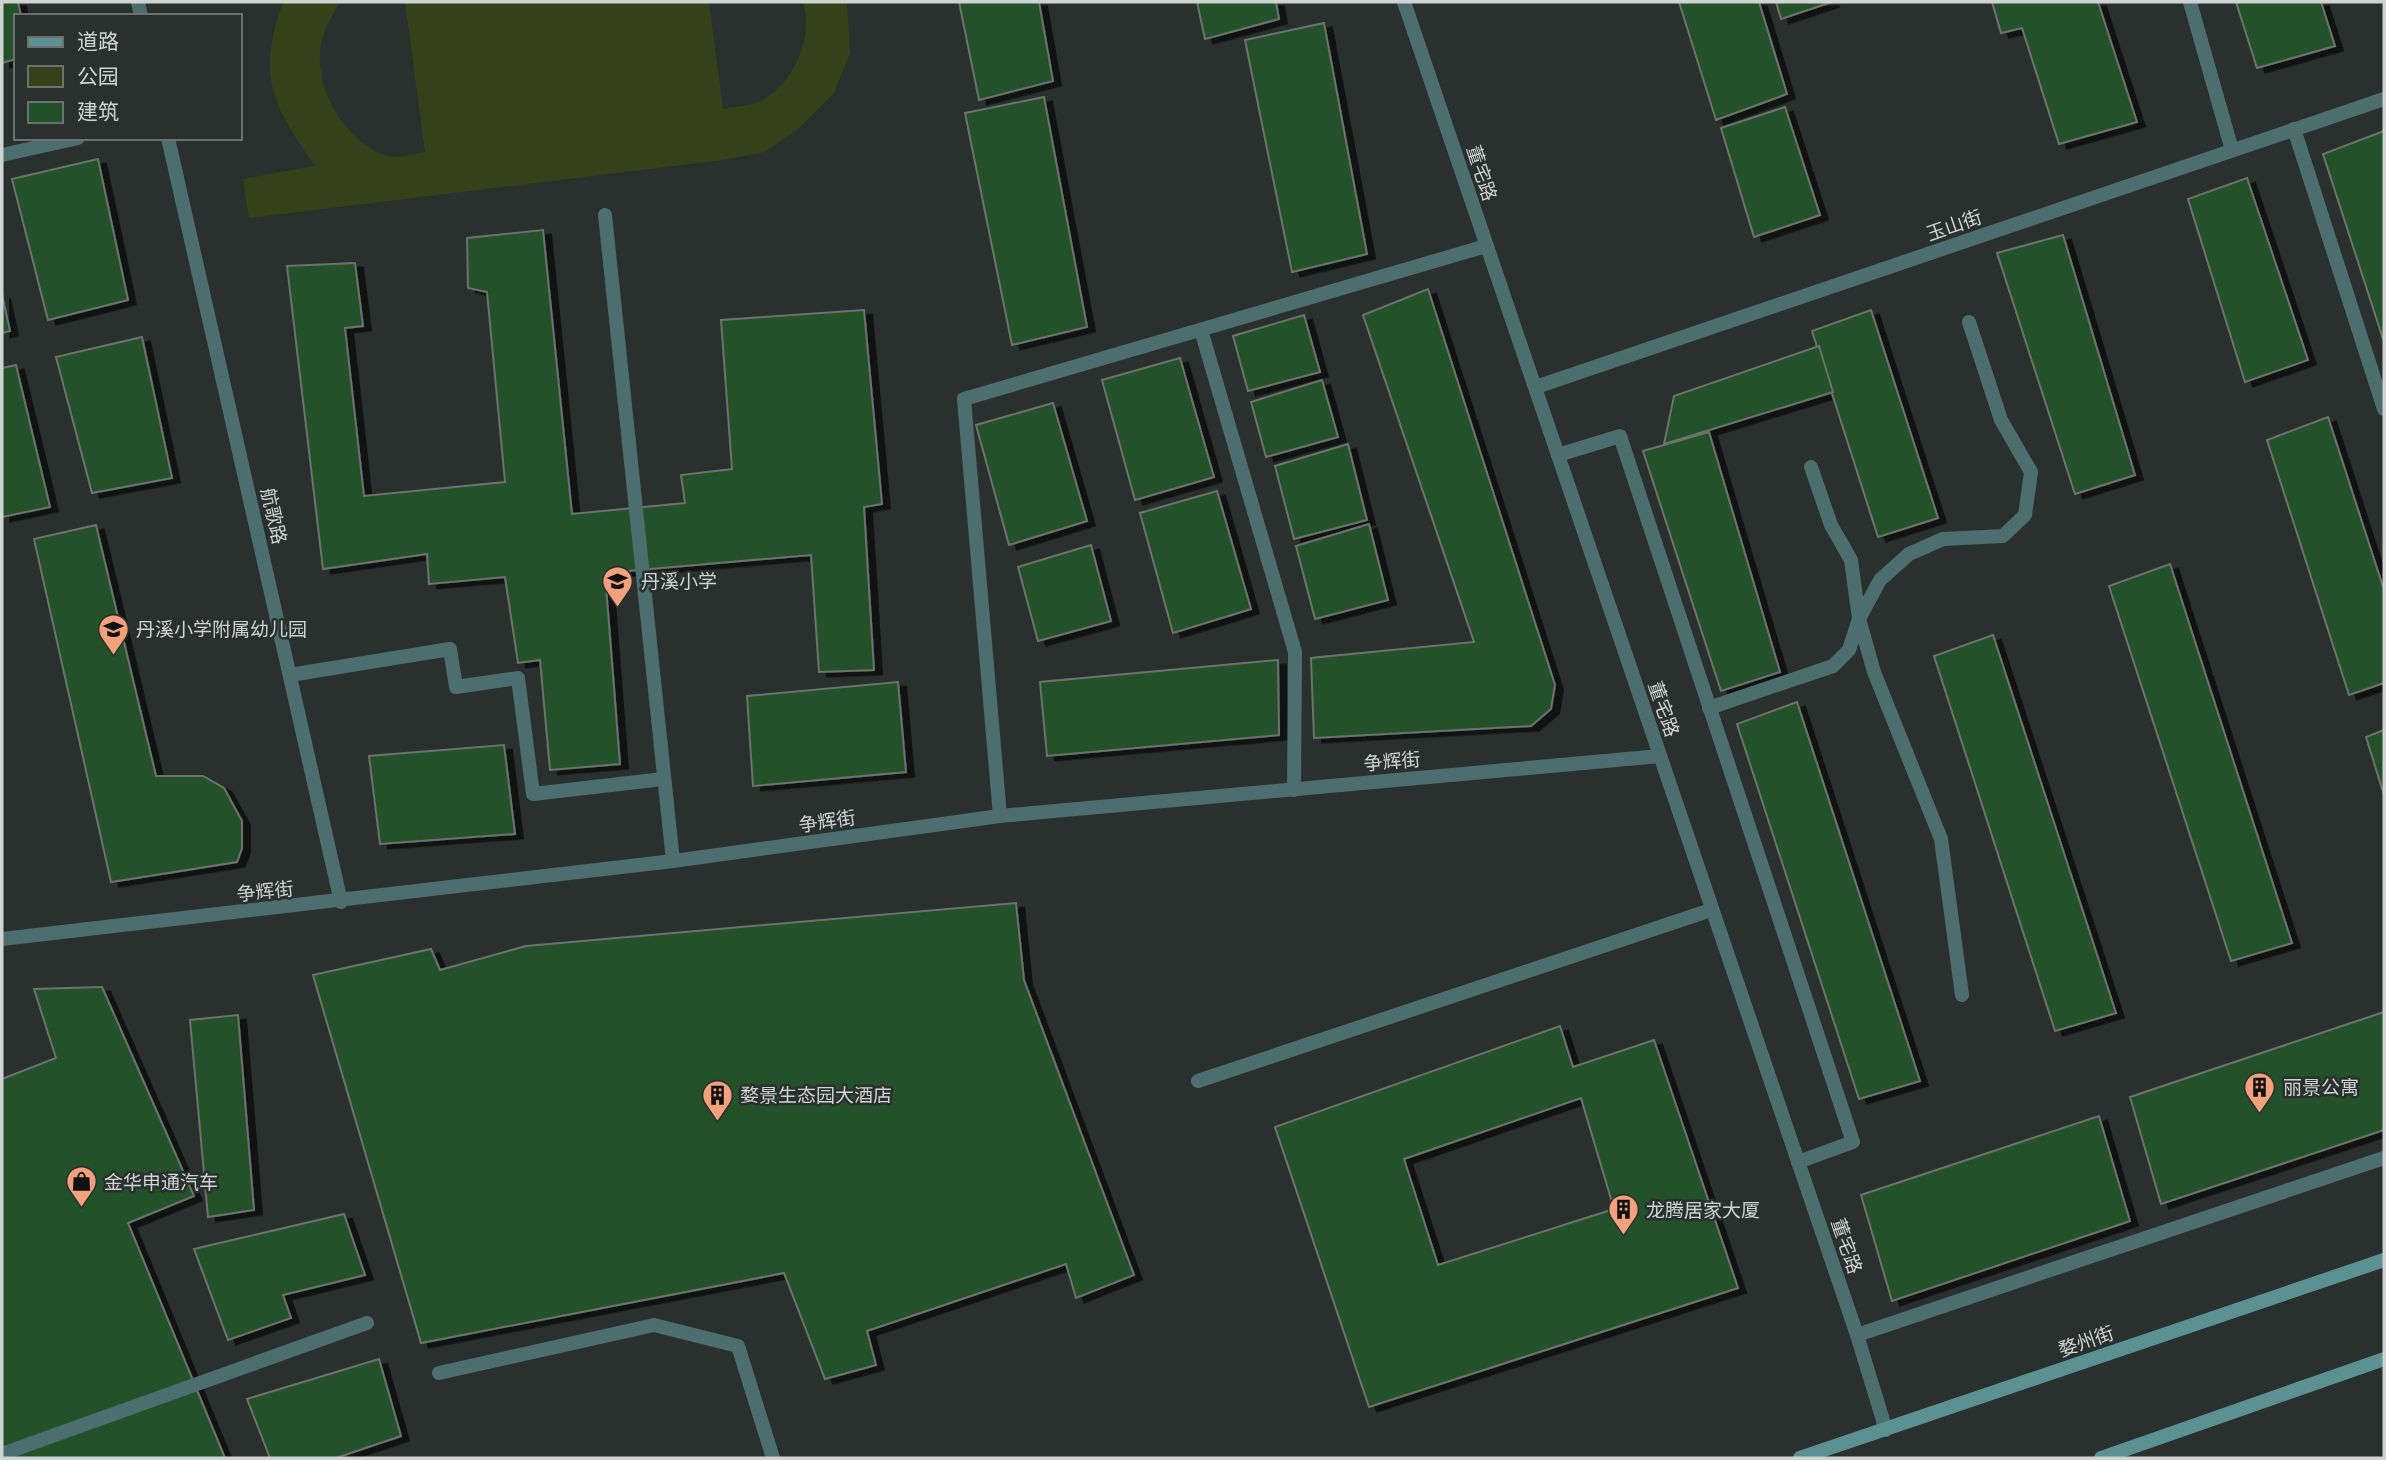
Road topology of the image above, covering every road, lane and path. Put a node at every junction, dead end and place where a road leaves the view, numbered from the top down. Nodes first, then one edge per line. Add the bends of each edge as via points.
1 (1405, 2) edge
2 (2190, 2) edge
3 (2384, 99) edge
4 (2294, 129) junction
5 (69, 140) edge
6 (168, 140) edge
7 (2232, 150) junction
8 (2, 155) edge
9 (605, 215) dead end
10 (1486, 246) junction
11 (1969, 323) dead end
12 (1200, 330) junction
13 (1536, 387) junction
14 (2384, 410) edge
15 (1558, 455) junction
16 (1811, 467) dead end
17 (1859, 619) junction
18 (290, 676) junction
19 (1710, 708) junction
20 (1660, 756) junction
21 (663, 779) junction
22 (1294, 790) junction
23 (1000, 816) junction
24 (673, 861) junction
25 (341, 902) junction
26 (1711, 910) junction
27 (2, 939) edge
28 (1962, 995) dead end
29 (1198, 1081) dead end
30 (2384, 1158) edge
31 (1798, 1162) junction
32 (2384, 1260) edge
33 (367, 1322) dead end
34 (1857, 1335) junction
35 (2384, 1359) edge
36 (439, 1373) dead end
37 (1886, 1430) junction
38 (2, 1454) edge
39 (773, 1458) edge
40 (1800, 1458) edge
41 (2101, 1458) edge

1 - 10 street, 董宅路
2 - 7 street
3 - 4 street, 玉山街
4 - 7 street, 玉山街
4 - 14 street
5 - 8 street
6 - 18 street, 航歌路
7 - 13 street, 玉山街
9 - 21 street
10 - 12 street
10 - 13 street, 董宅路
11 - 17 street via 2001,420 2031,472 2025,515 2003,536 1943,539 1909,554 1880,580
12 - 22 street via 1295,652
12 - 23 street via 964,398
13 - 15 street, 董宅路
15 - 19 street via 1620,436
15 - 20 street, 董宅路
16 - 17 street via 1831,526 1851,560
17 - 19 street via 1849,650 1833,666
17 - 28 street via 1874,672 1941,839
18 - 21 street via 450,649 456,687 517,678 533,794
18 - 25 street, 航歌路
19 - 31 street via 1853,1142
20 - 22 street, 争辉街
20 - 26 street, 董宅路
21 - 24 street
22 - 23 street, 争辉街
23 - 24 street, 争辉街
24 - 25 street, 争辉街
25 - 27 street, 争辉街
26 - 29 street
26 - 31 street, 董宅路
30 - 34 street
31 - 34 street, 董宅路
32 - 37 main road, 婺州街
33 - 38 street
34 - 37 street, 董宅路
35 - 41 main road
36 - 39 street via 654,1325 738,1346
37 - 40 main road, 婺州街

